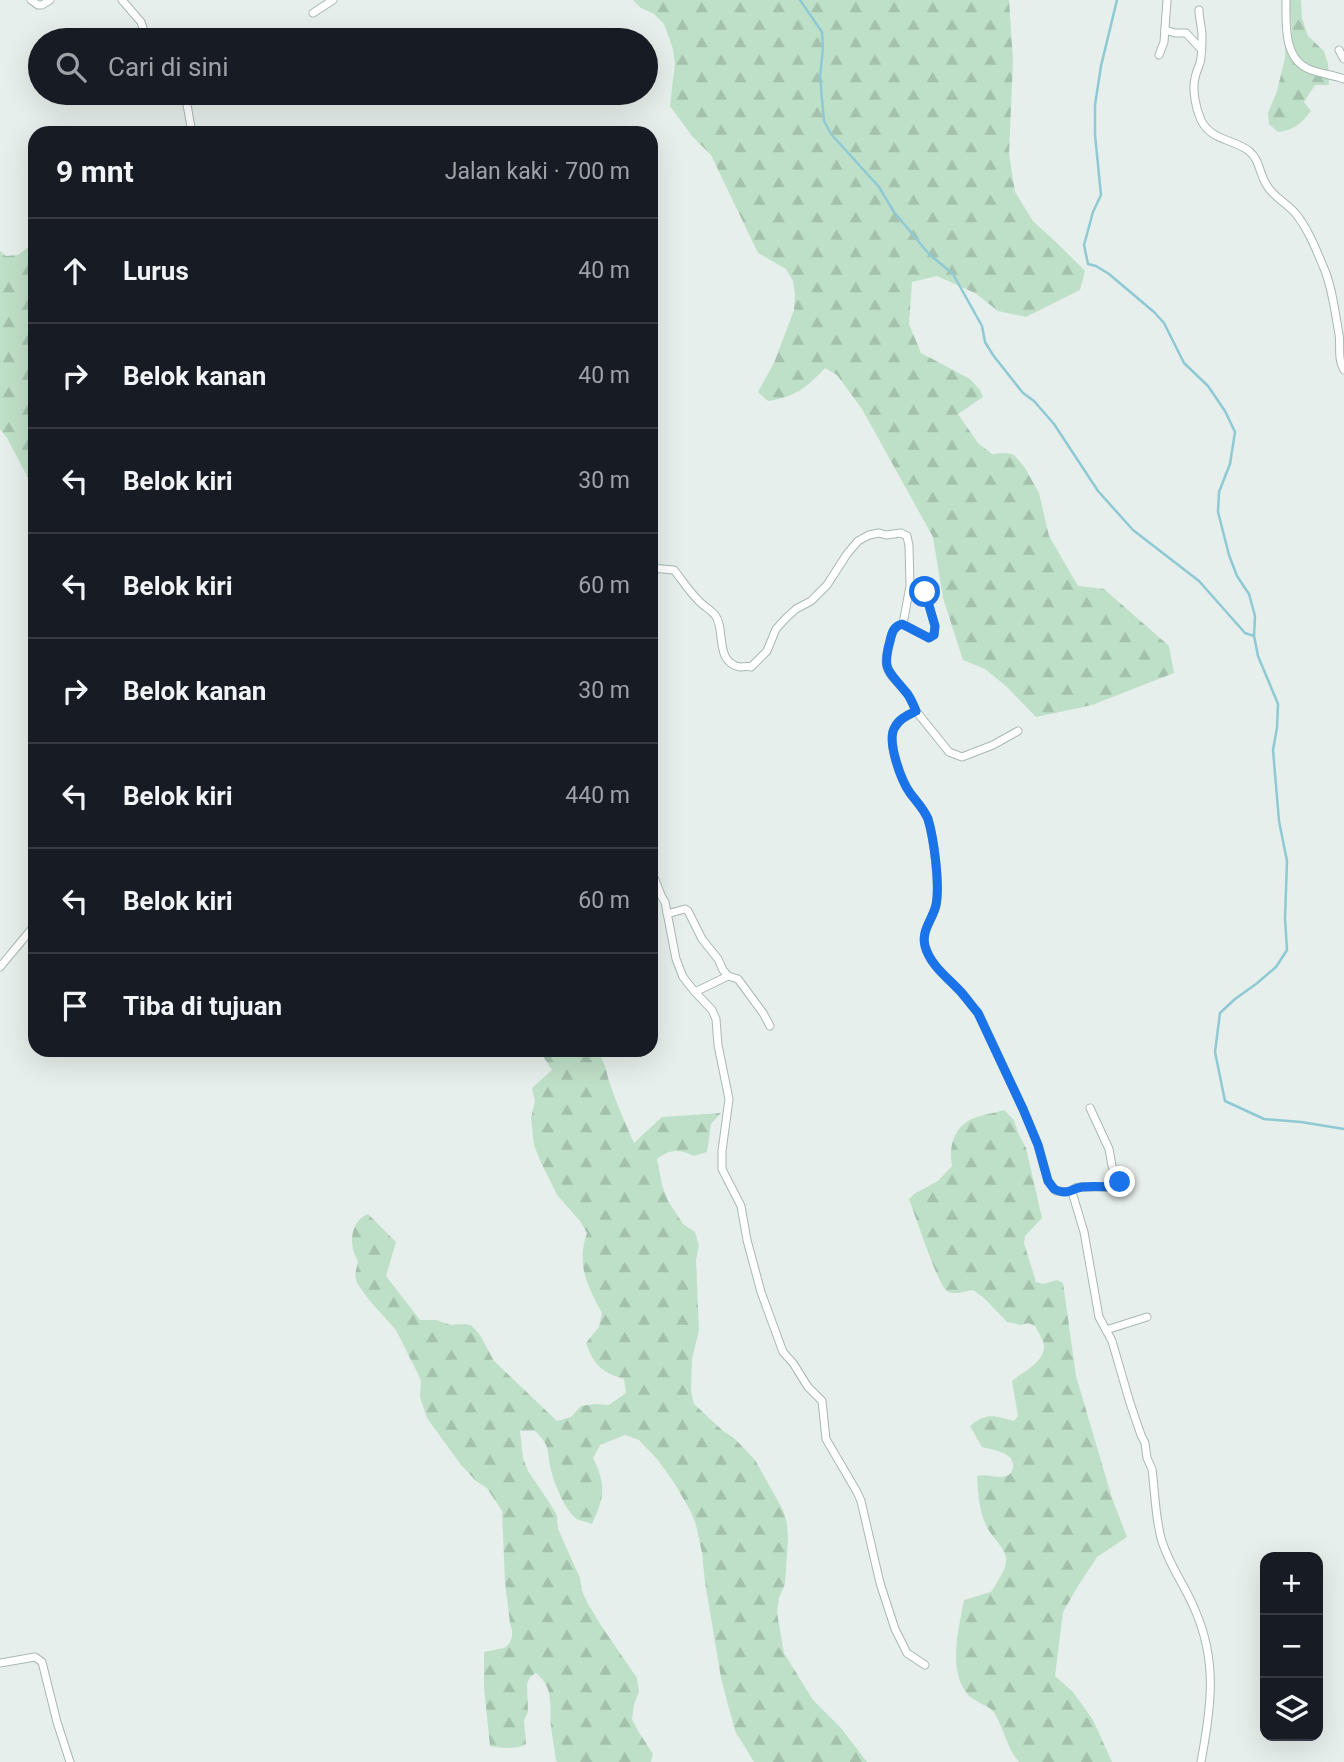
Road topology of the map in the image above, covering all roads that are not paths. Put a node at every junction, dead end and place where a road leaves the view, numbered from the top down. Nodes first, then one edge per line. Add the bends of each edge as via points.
1 (31, 0) edge
2 (50, 0) edge
3 (122, 0) edge
4 (333, 0) edge
5 (1167, 0) edge
6 (1286, 0) edge
7 (1199, 10) dead end
8 (313, 13) dead end
9 (143, 28) edge
10 (1165, 30) junction
11 (1201, 49) junction
12 (1339, 50) dead end
13 (1159, 55) dead end
14 (1344, 58) edge
15 (1344, 79) edge
16 (186, 105) edge
17 (191, 126) edge
18 (1344, 370) edge
19 (658, 569) edge
20 (925, 592) dead end
21 (902, 624) junction
22 (916, 711) junction
23 (1018, 732) dead end
24 (658, 888) edge
25 (667, 914) junction
26 (28, 933) edge
27 (0, 967) edge
28 (728, 976) junction
29 (695, 992) junction
30 (770, 1026) dead end
31 (1090, 1108) dead end
32 (1071, 1192) junction
33 (1147, 1317) dead end
34 (1106, 1330) junction
35 (0, 1663) edge
36 (925, 1665) dead end
37 (70, 1762) edge
38 (1201, 1762) edge

1 - 2 street via 38,5
3 - 9 street
4 - 8 street
5 - 10 street
6 - 15 street via 1289,46 1298,62
7 - 11 street
10 - 11 street via 1186,33
10 - 13 street
11 - 18 street via 1194,82 1203,123 1217,137 1253,154 1266,185 1305,227 1325,269
12 - 14 street
16 - 17 street
19 - 21 street via 674,570 718,620 721,648 732,663 751,667 767,651 776,629 827,585 858,541 869,535 901,533 907,536 911,573
20 - 21 street via 934,635 929,638
21 - 22 street via 893,630 887,668
22 - 23 street via 950,752 962,757
22 - 32 street via 900,721 892,735 894,757 908,791 927,816 933,846 937,901 924,935 925,946 978,1013 1026,1116 1048,1181 1056,1191
24 - 25 street
25 - 28 street via 688,911
25 - 29 street via 676,959
26 - 27 street
28 - 29 street
28 - 30 street via 738,979
29 - 36 street via 716,1019 729,1099 722,1169 741,1206 761,1292 783,1353 822,1401 826,1439 858,1492 895,1629 907,1653
31 - 32 street via 1120,1182 1118,1187 1080,1187
32 - 34 street via 1086,1241 1095,1302
33 - 34 street
34 - 38 street via 1152,1469 1161,1538 1196,1611 1209,1657 1210,1708
35 - 37 street via 35,1657 43,1662

